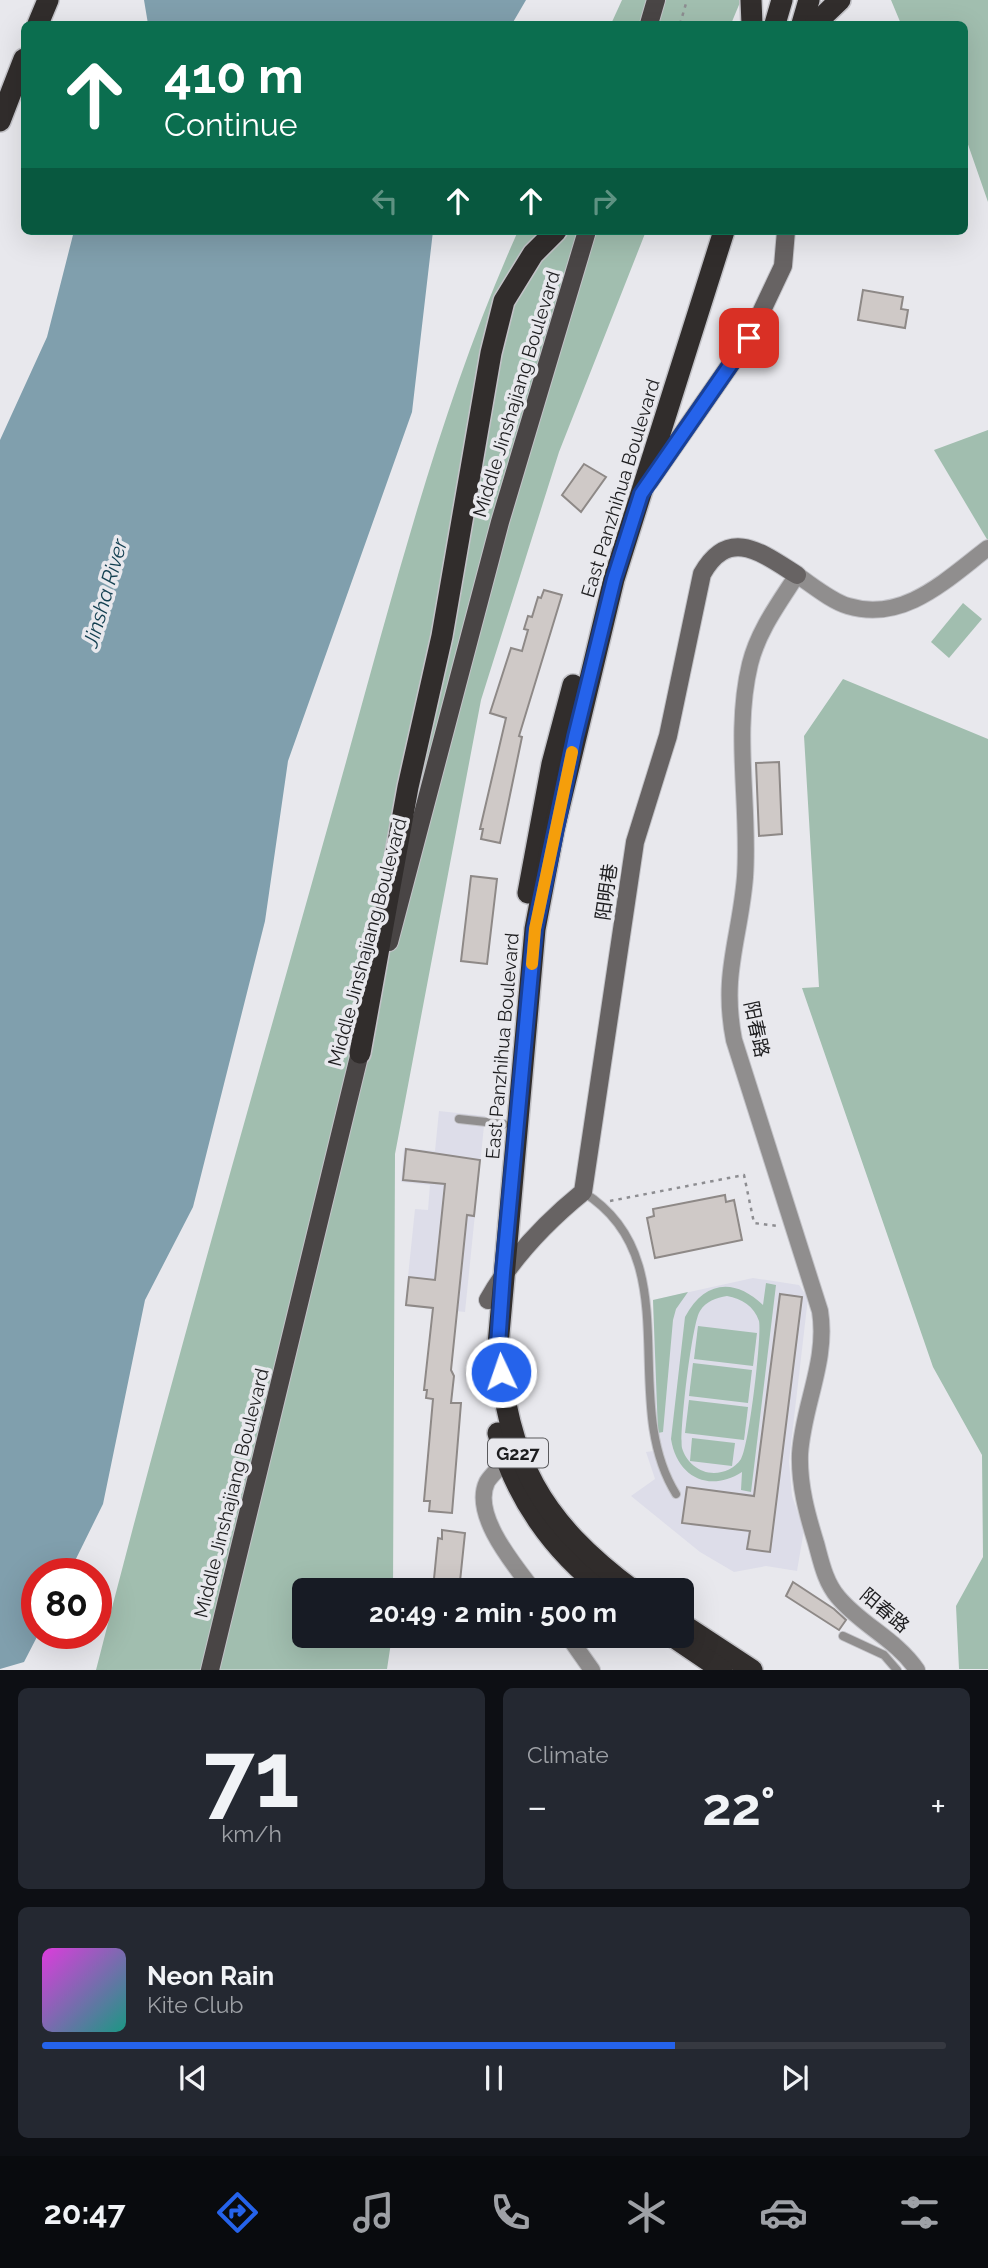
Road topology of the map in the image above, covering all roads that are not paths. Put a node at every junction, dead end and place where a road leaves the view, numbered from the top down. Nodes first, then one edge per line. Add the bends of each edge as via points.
1 (48, 0) edge
2 (656, 0) edge
3 (751, 0) edge
4 (782, 0) edge
5 (809, 0) edge
6 (840, 0) edge
7 (39, 21) edge
8 (650, 21) edge
9 (752, 21) edge
10 (776, 21) edge
11 (803, 21) edge
12 (818, 21) edge
13 (21, 67) edge
14 (0, 121) edge
15 (552, 235) edge
16 (586, 235) edge
17 (711, 235) edge
18 (722, 235) edge
19 (786, 235) edge
20 (698, 295) junction
21 (670, 382) junction
22 (641, 494) junction
23 (988, 548) edge
24 (797, 575) junction
25 (381, 957) junction
26 (360, 1053) joint
27 (460, 1119) dead end
28 (504, 1124) junction
29 (583, 1192) junction
30 (503, 1273) junction
31 (488, 1300) junction
32 (505, 1461) junction
33 (676, 1494) dead end
34 (525, 1578) edge
35 (592, 1578) edge
36 (617, 1578) edge
37 (694, 1632) edge
38 (843, 1636) dead end
39 (576, 1648) edge
40 (690, 1648) edge
41 (210, 1670) edge
42 (592, 1670) edge
43 (722, 1670) edge
44 (752, 1670) edge
45 (897, 1670) edge
46 (917, 1670) edge

1 - 7 highway
2 - 8 main road
3 - 9 highway
4 - 10 highway
5 - 11 highway
6 - 12 highway
13 - 14 highway
15 - 25 highway via 533,254 504,301 491,353
16 - 25 main road, Middle Jinshajiang Boulevard via 500,522
17 - 20 highway, G227
18 - 20 highway, G227
19 - 22 street via 783,266 749,338
20 - 21 highway, G227
21 - 22 highway, East Panzhihua Boulevard / G227
21 - 28 highway, East Panzhihua Boulevard / G227 via 600,574 552,764 520,956
22 - 30 highway, East Panzhihua Boulevard / G227 via 614,579 575,737 535,929
23 - 24 street via 927,594 901,607 874,611 846,606
24 - 29 street, 阳明巷 via 745,547 726,548 711,558 702,574 668,736 635,842
24 - 46 street, 阳春路 via 765,626 750,662 744,696 746,855 728,975 728,1008 824,1333 800,1453 807,1513 825,1576 838,1598 904,1653
25 - 26 highway
26 - 41 main road, Middle Jinshajiang Boulevard
27 - 28 lane
28 - 31 highway, East Panzhihua Boulevard / G227
29 - 30 street via 541,1229
29 - 33 lane via 618,1220 640,1266 651,1432 663,1475
30 - 31 street
30 - 36 highway, East Panzhihua Boulevard / G227 via 498,1345 503,1399 516,1448 538,1493 566,1531
31 - 32 highway, East Panzhihua Boulevard / G227 via 492,1411
32 - 34 street via 486,1483 485,1503 495,1534
32 - 35 highway, East Panzhihua Boulevard / G227 via 527,1506 555,1544
37 - 44 highway
38 - 45 lane via 884,1655
39 - 42 street
40 - 43 highway

